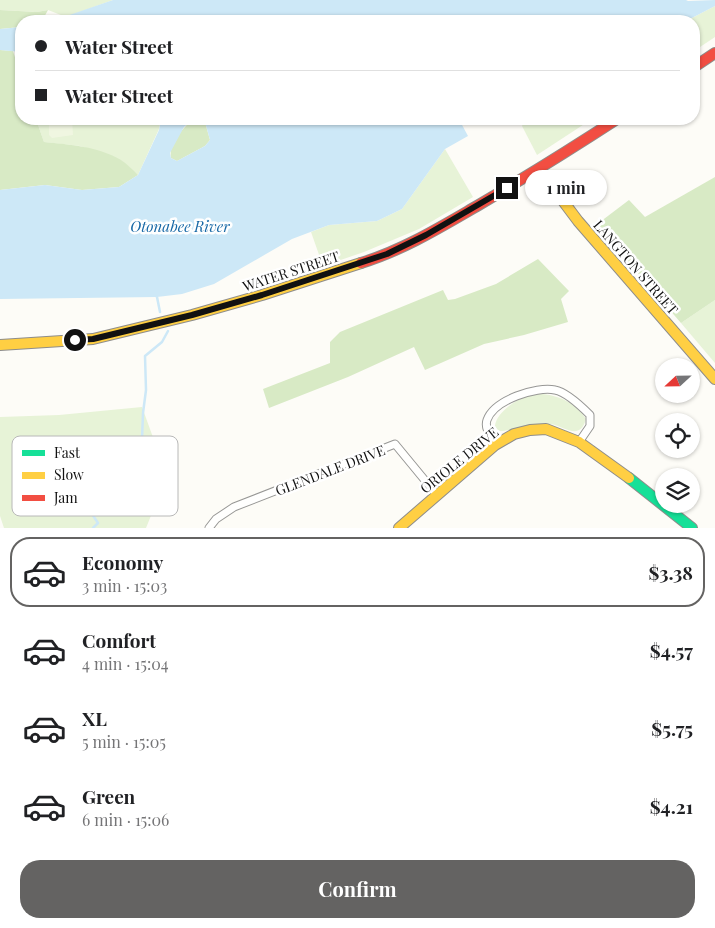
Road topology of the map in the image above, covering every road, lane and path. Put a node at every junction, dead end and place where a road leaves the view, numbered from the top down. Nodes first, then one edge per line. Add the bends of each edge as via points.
1 (715, 53) edge
2 (700, 63) edge
3 (608, 125) edge
4 (539, 170) junction
5 (0, 345) edge
6 (715, 379) edge
7 (578, 442) junction
8 (495, 445) junction
9 (437, 495) junction
10 (209, 528) edge
11 (399, 528) edge
12 (692, 528) edge

1 - 2 main road
3 - 4 main road, WATER STREET
4 - 5 main road, WATER STREET via 387,254 262,295 93,339
4 - 6 main road, LANGTON STREET
7 - 8 main road, ORIOLE DRIVE via 546,429 514,434
7 - 8 street via 590,426 590,415 556,390 546,390 517,394 498,406 487,420 487,431
7 - 12 main road, ORIOLE DRIVE via 650,493
8 - 9 main road, ORIOLE DRIVE
9 - 10 street, GLENDALE DRIVE via 394,444 234,507
9 - 11 main road, ORIOLE DRIVE

